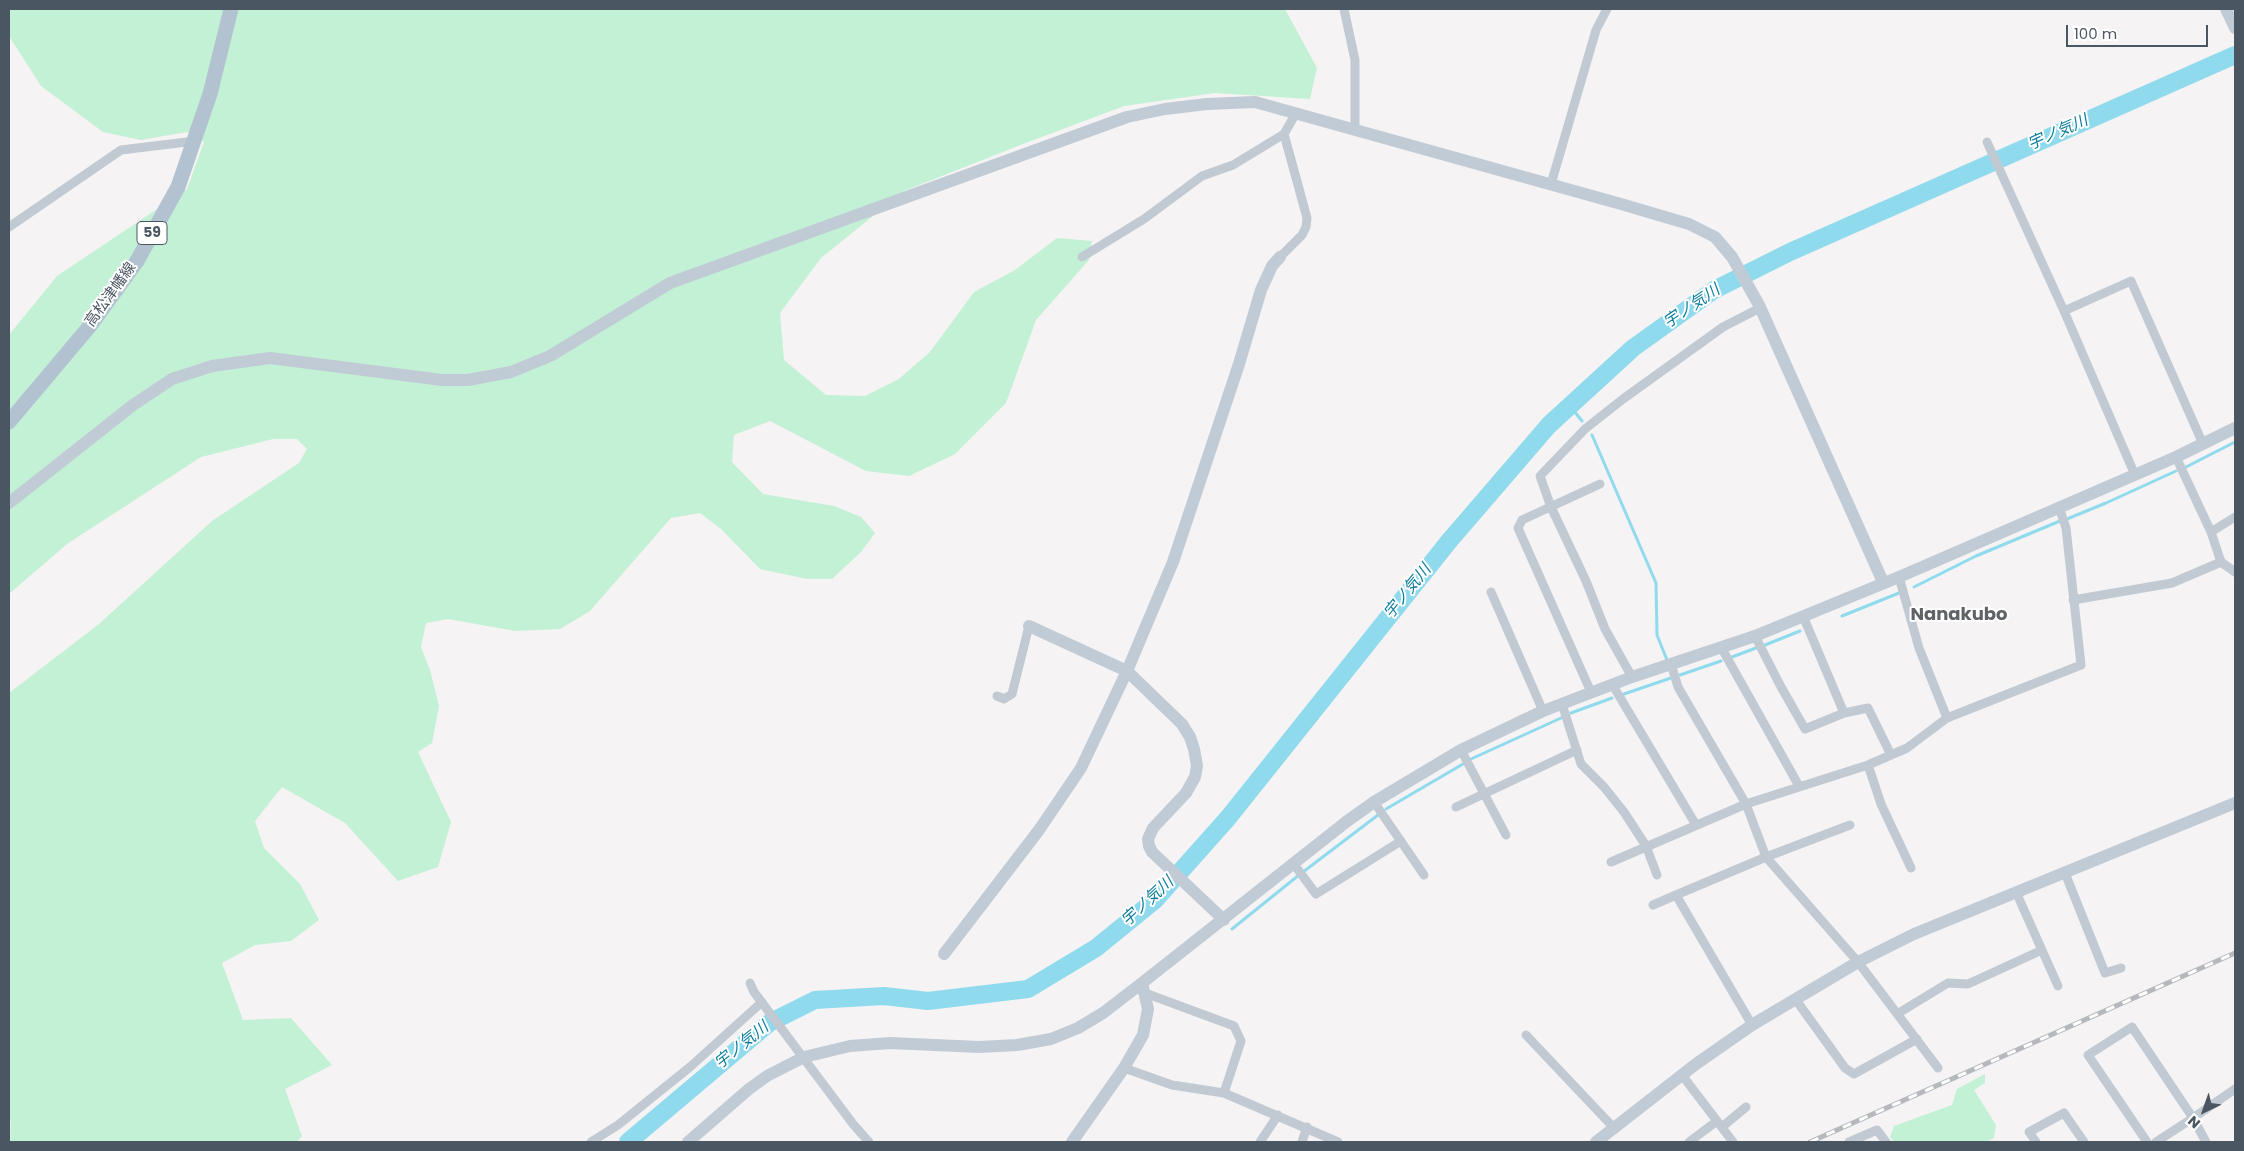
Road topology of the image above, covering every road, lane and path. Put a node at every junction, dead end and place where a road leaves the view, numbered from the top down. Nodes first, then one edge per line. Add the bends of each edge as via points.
1 (231, 9) edge
2 (1344, 9) edge
3 (1607, 9) edge
4 (2226, 9) edge
5 (2235, 28) edge
6 (1296, 113) junction
7 (1355, 129) junction
8 (1284, 134) junction
9 (194, 141) junction
10 (1987, 142) dead end
11 (1551, 184) junction
12 (9, 227) edge
13 (1082, 257) dead end
14 (1280, 257) joint
15 (1760, 306) junction
16 (2064, 310) junction
17 (9, 422) edge
18 (2235, 428) edge
19 (2203, 444) junction
20 (2176, 457) junction
21 (2135, 475) junction
22 (1600, 484) dead end
23 (9, 503) edge
24 (1551, 507) junction
25 (2059, 507) junction
26 (2235, 517) edge
27 (2212, 532) junction
28 (2221, 562) junction
29 (2235, 572) edge
30 (1899, 577) junction
31 (1883, 582) junction
32 (1491, 592) dead end
33 (2074, 600) junction
34 (1803, 616) junction
35 (1029, 626) joint
36 (1756, 636) junction
37 (1721, 647) junction
38 (1671, 664) junction
39 (1127, 671) junction
40 (1632, 677) junction
41 (1612, 684) junction
42 (1591, 692) junction
43 (997, 696) dead end
44 (1562, 704) junction
45 (1543, 711) junction
46 (1844, 713) junction
47 (1947, 718) junction
48 (1461, 750) junction
49 (1577, 750) junction
50 (1891, 755) junction
51 (1868, 765) junction
52 (1799, 786) junction
53 (1484, 793) junction
54 (1374, 802) junction
55 (2235, 803) edge
56 (1746, 804) junction
57 (1456, 807) dead end
58 (1696, 825) junction
59 (1850, 825) dead end
60 (1506, 835) dead end
61 (1401, 841) junction
62 (1646, 846) junction
63 (1766, 857) junction
64 (1611, 862) dead end
65 (1294, 863) junction
66 (1911, 868) dead end
67 (2065, 873) junction
68 (1424, 875) dead end
69 (1657, 875) dead end
70 (2016, 892) junction
71 (1676, 896) junction
72 (1653, 906) dead end
73 (1224, 920) junction
74 (2042, 950) junction
75 (944, 954) dead end
76 (1858, 962) junction
77 (2121, 968) dead end
78 (750, 983) dead end
79 (2058, 986) dead end
80 (1144, 988) junction
81 (1796, 1000) junction
82 (763, 1004) junction
83 (1897, 1014) junction
84 (1752, 1025) junction
85 (1526, 1035) dead end
86 (1917, 1039) junction
87 (804, 1057) junction
88 (1124, 1068) junction
89 (1938, 1068) dead end
90 (1682, 1075) junction
91 (2235, 1089) edge
92 (1224, 1093) junction
93 (1746, 1107) dead end
94 (1278, 1115) junction
95 (2193, 1118) junction
96 (1720, 1124) junction
97 (1307, 1127) junction
98 (1614, 1128) junction
99 (591, 1142) edge
100 (688, 1142) edge
101 (869, 1142) edge
102 (1072, 1142) edge
103 (1260, 1142) edge
104 (1302, 1142) edge
105 (1338, 1142) edge
106 (1596, 1142) edge
107 (1689, 1142) edge
108 (1733, 1142) edge
109 (1849, 1142) edge
110 (1886, 1142) edge
111 (2036, 1142) edge
112 (2084, 1142) edge
113 (2147, 1142) edge
114 (2156, 1142) edge
115 (2206, 1142) edge

1 - 9 main road, 高松津幡線 / 59 via 210,94
2 - 7 street via 1355,60
3 - 11 street via 1596,30
4 - 5 street
6 - 7 street
6 - 8 street
6 - 23 street via 1255,102 1207,104 1127,117 670,283 550,356 511,372 468,380 442,380 270,358 212,366 172,379 133,405
7 - 11 street
8 - 13 street via 1233,165 1202,176 1144,219
8 - 14 street via 1307,218 1302,235
9 - 12 street via 121,150
9 - 17 main road, 高松津幡線 / 59 via 178,187 137,261 89,327
10 - 16 street
11 - 15 street via 1689,224 1715,237 1732,257
14 - 39 street via 1260,290 1239,364 1173,562
15 - 24 street via 1689,349 1585,429 1540,476
15 - 31 street
16 - 19 street via 2132,282
16 - 21 street
18 - 19 street
19 - 20 street
20 - 21 street
20 - 27 street
21 - 25 street
22 - 24 street
24 - 40 street via 1586,581 1604,629
24 - 42 street via 1522,520 1518,528
25 - 30 street
25 - 33 street via 2066,528
26 - 27 street
27 - 28 street
28 - 29 street
28 - 33 street via 2172,583
30 - 31 street
30 - 47 street via 1919,648
31 - 34 street
32 - 45 street
33 - 47 street via 2080,665
34 - 36 street
34 - 46 street
35 - 39 street
35 - 43 street via 1012,694 1004,699
36 - 37 street
36 - 46 street via 1805,729
37 - 38 street
37 - 52 street
38 - 40 street
38 - 56 street via 1678,687
39 - 73 street via 1182,724 1194,749 1197,766 1191,786 1150,833 1149,846
39 - 75 street via 1081,768 1039,830
40 - 41 street
41 - 42 street
41 - 58 street
42 - 44 street
44 - 45 street
44 - 49 street
45 - 48 street
46 - 50 street via 1868,708
47 - 50 street via 1907,748
48 - 53 street
48 - 54 street
49 - 53 street
49 - 62 street via 1581,764 1624,812
50 - 51 street
51 - 52 street
51 - 66 street via 1881,804
52 - 56 street
53 - 57 street
53 - 60 street
54 - 61 street
54 - 65 street
55 - 67 street
56 - 58 street
56 - 63 street
58 - 62 street
59 - 63 street
61 - 65 street via 1316,894
61 - 68 street
62 - 64 street
62 - 69 street
63 - 71 street
63 - 76 street
65 - 73 street
67 - 70 street
67 - 77 street via 2105,973
70 - 74 street
70 - 76 street via 1914,934
71 - 72 street
71 - 84 street
73 - 80 street
74 - 79 street
74 - 83 street via 1968,984 1948,983
76 - 81 street
76 - 83 street
78 - 82 street
80 - 87 street via 1078,1028 1051,1039 979,1047 890,1043 850,1046
80 - 88 street via 1147,1022
80 - 92 street via 1234,1026 1241,1041
81 - 84 street
81 - 86 street via 1845,1068 1854,1074
82 - 87 street
82 - 99 street via 618,1125
83 - 86 street
84 - 90 street
85 - 98 street
86 - 89 street
87 - 100 street via 749,1088
87 - 101 street
88 - 92 street via 1172,1085
88 - 102 street
90 - 96 street
90 - 98 street
91 - 95 street
92 - 94 street
93 - 96 street
94 - 97 street
94 - 103 street
95 - 113 street via 2132,1027 2088,1055
95 - 114 street
95 - 115 street
96 - 107 street
96 - 108 street
97 - 104 street
97 - 105 street
98 - 106 street
109 - 110 street via 1877,1130
111 - 112 street via 2029,1132 2064,1113

